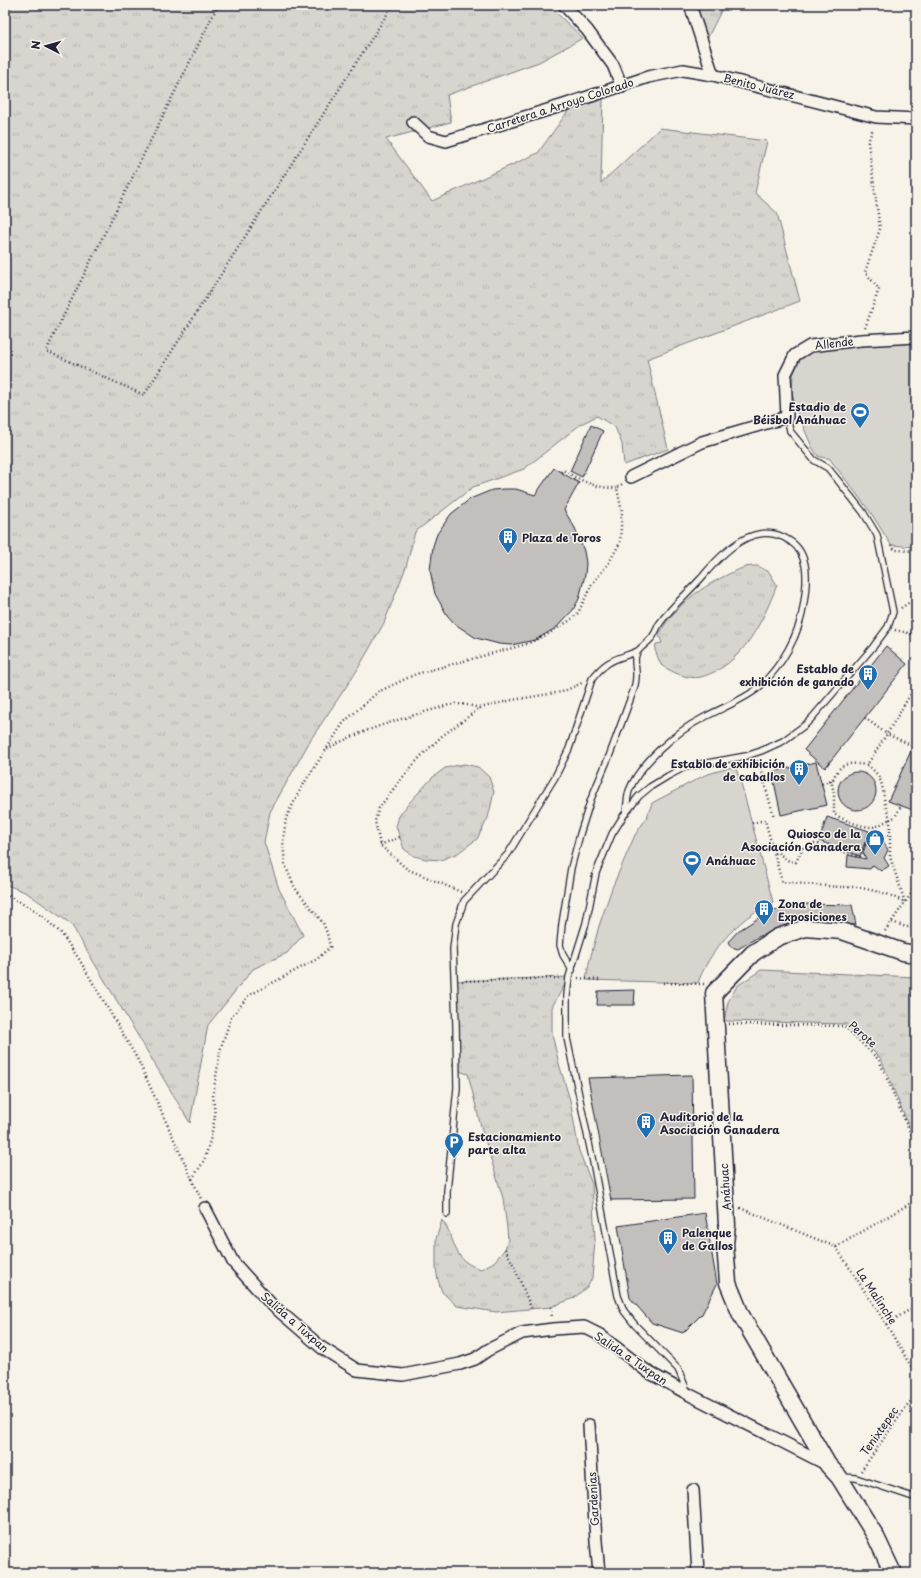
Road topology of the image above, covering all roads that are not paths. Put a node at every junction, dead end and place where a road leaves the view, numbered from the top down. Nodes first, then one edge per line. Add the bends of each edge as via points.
1 (564, 5) edge
2 (690, 5) edge
3 (713, 75) junction
4 (622, 87) junction
5 (916, 119) edge
6 (413, 122) dead end
7 (916, 337) edge
8 (787, 417) junction
9 (630, 477) road end
10 (638, 651) junction
11 (626, 812) junction
12 (916, 954) edge
13 (572, 970) junction
14 (205, 1208) road end
15 (447, 1214) dead end
16 (690, 1396) junction
17 (589, 1425) dead end
18 (828, 1465) junction
19 (839, 1477) junction
20 (693, 1490) dead end
21 (916, 1498) edge
22 (599, 1573) edge
23 (698, 1573) edge
24 (893, 1573) edge

1 - 4 street via 614,65
2 - 3 street, Benito Juárez
3 - 4 street, Carretera a Arroyo Colorado via 683,70 648,77
3 - 5 street, Benito Juárez via 876,117
4 - 6 street, Carretera a Arroyo Colorado via 446,141 428,136
7 - 8 street, Allende via 810,346 795,354 785,375
8 - 9 street via 702,442
8 - 11 lane via 790,432 814,460 828,468 863,512 877,535 893,612 888,627 805,725 783,741 756,752 685,767 650,787
10 - 11 lane via 653,637 672,609 717,558 732,547 760,532 787,539 799,550 806,571 804,602 797,630 786,654 771,676 758,688 683,730 660,749 629,791
10 - 13 lane via 634,689 591,799 571,868 560,945 562,955
10 - 15 lane via 614,659 592,679 569,749 555,777 508,854 464,901 456,924 453,949 457,1088
11 - 13 lane via 612,834 596,873 586,923
12 - 18 street, Anáhuac via 842,931 806,928 778,937 752,953 714,993 728,1283 741,1315
13 - 16 lane via 567,996 567,1038 618,1296 624,1311 635,1325 678,1369
14 - 16 street, Salida a Tuxpan via 233,1262 271,1304 322,1348 357,1370 403,1375 475,1359 522,1333 584,1327 600,1335 648,1372
16 - 18 street, Salida a Tuxpan
17 - 22 street, Gardenias
18 - 19 street, Salida a Tuxpan
19 - 21 lane via 856,1478
19 - 24 street, Salida a Tuxpan via 875,1536
20 - 23 street

